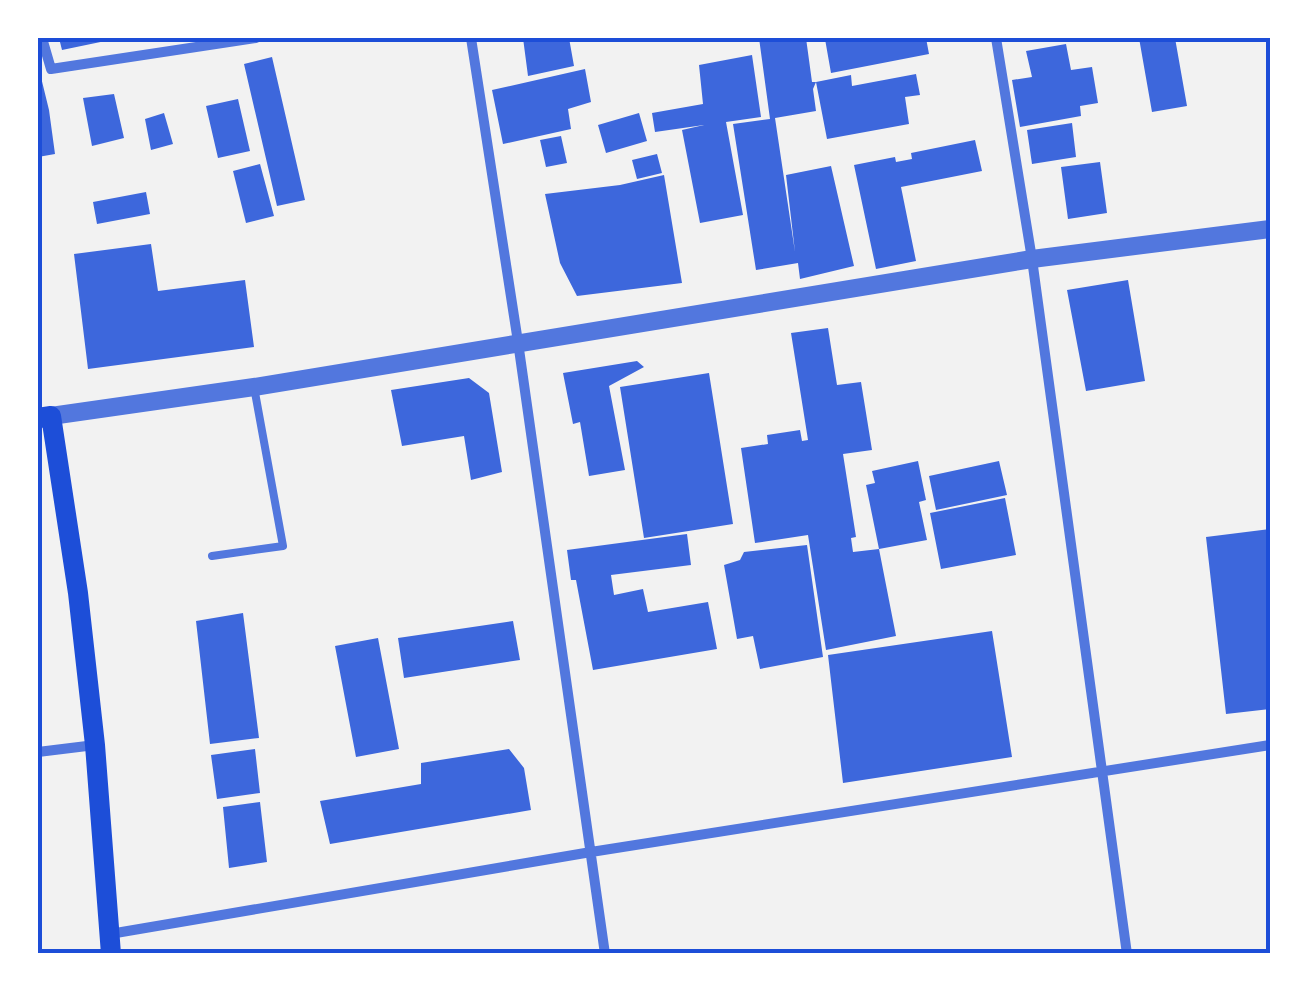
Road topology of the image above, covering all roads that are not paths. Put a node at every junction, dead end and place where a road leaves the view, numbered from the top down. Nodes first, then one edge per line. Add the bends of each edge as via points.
1 (42, 38) edge
2 (256, 38) edge
3 (471, 38) edge
4 (996, 38) edge
5 (1270, 229) edge
6 (1032, 259) junction
7 (518, 342) junction
8 (254, 386) junction
9 (44, 417) edge
10 (212, 556) dead end
11 (95, 744) junction
12 (1270, 745) edge
13 (38, 752) edge
14 (1103, 772) junction
15 (592, 852) junction
16 (110, 944) edge
17 (605, 954) edge
18 (1128, 954) edge

1 - 2 street via 50,69
3 - 7 street
4 - 6 street
5 - 6 street
6 - 7 street
6 - 14 street
7 - 8 street
7 - 15 street
8 - 9 street
8 - 10 lane via 283,546
9 - 11 main road via 78,593
11 - 13 street
11 - 16 main road
12 - 14 street
14 - 15 street
14 - 18 street
15 - 16 street
15 - 17 street

